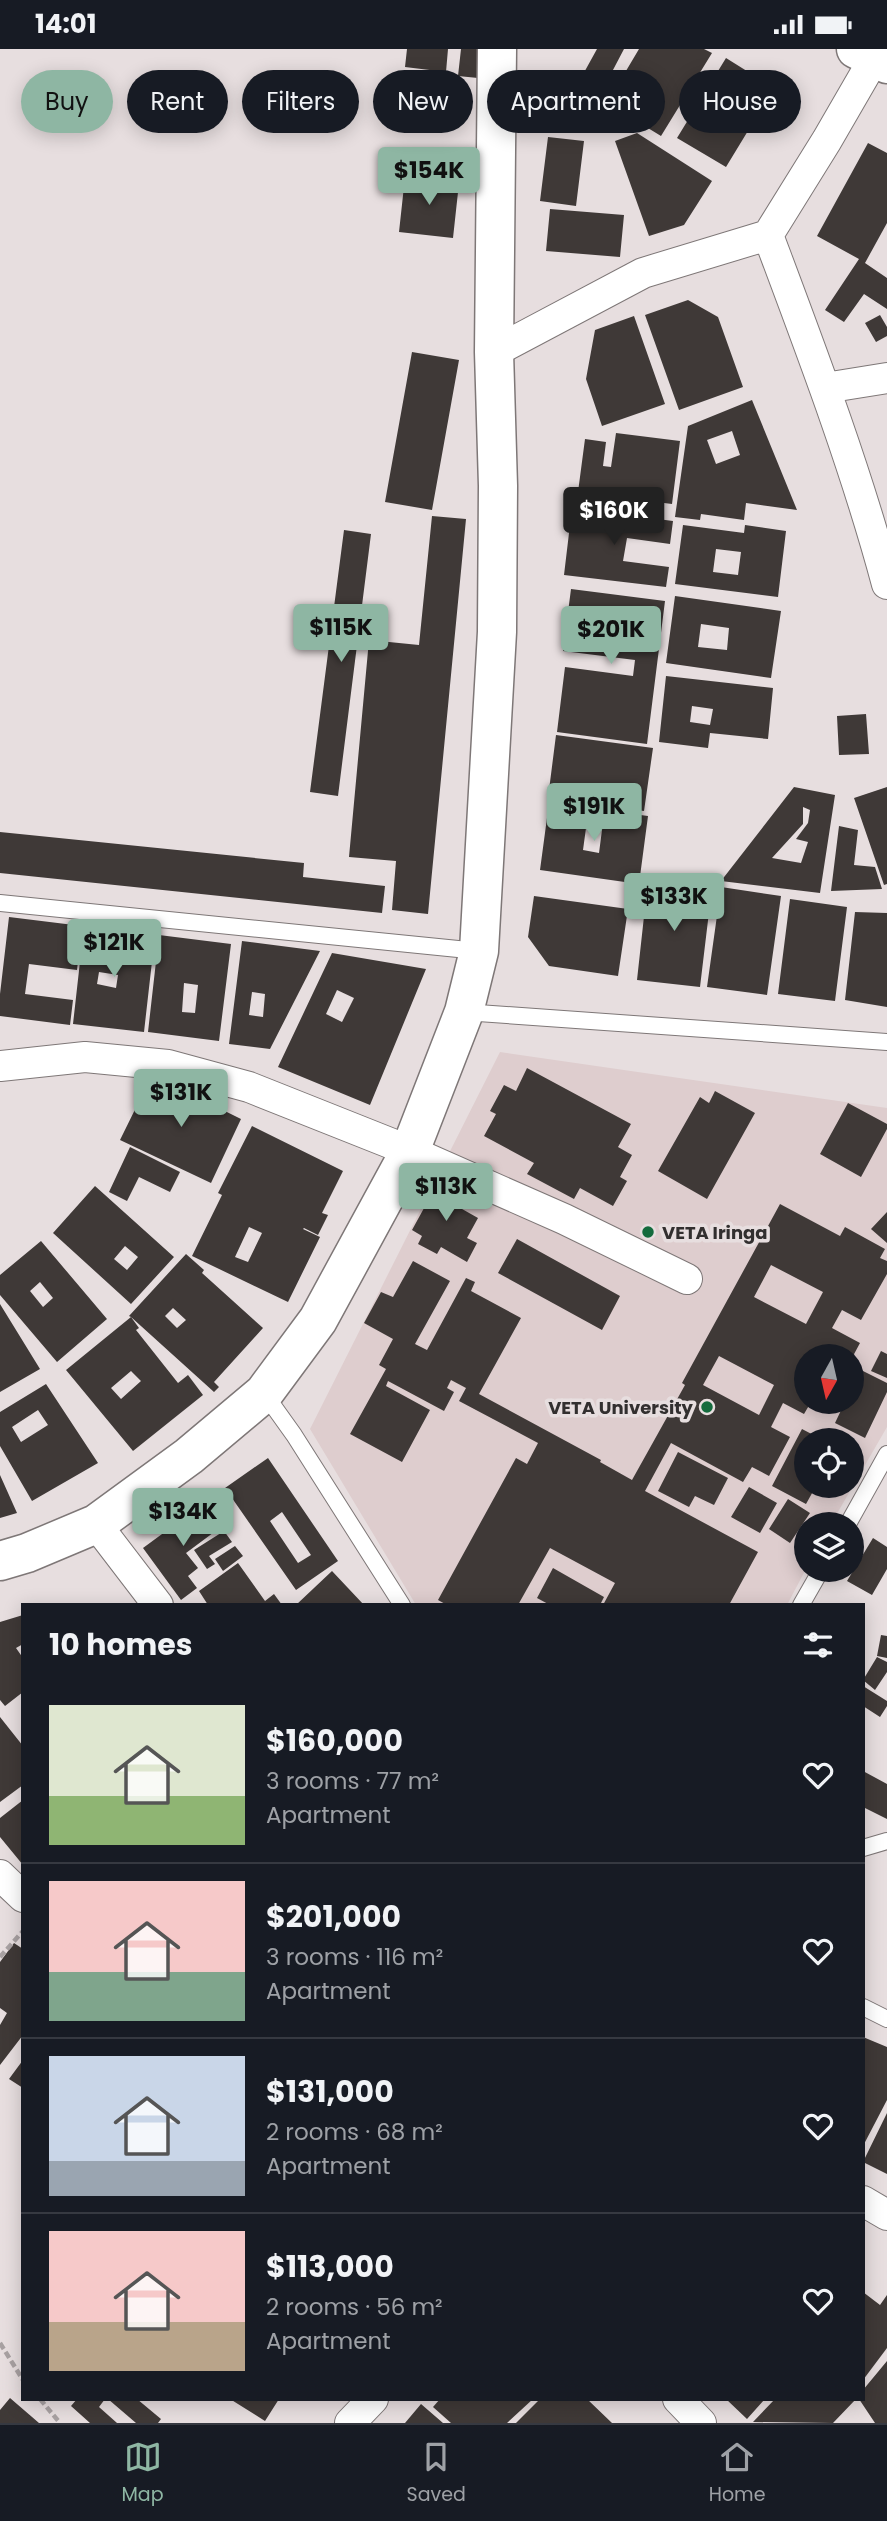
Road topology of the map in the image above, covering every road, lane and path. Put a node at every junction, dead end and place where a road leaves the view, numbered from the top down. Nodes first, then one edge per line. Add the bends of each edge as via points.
1 (497, 49) edge
2 (873, 57) edge
3 (768, 235) junction
4 (494, 352) junction
5 (887, 378) edge
6 (825, 388) junction
7 (887, 584) edge
8 (0, 902) edge
9 (479, 951) junction
10 (464, 1012) junction
11 (887, 1042) edge
12 (0, 1066) edge
13 (410, 1151) junction
14 (687, 1279) dead end
15 (264, 1393) junction
16 (887, 1454) edge
17 (855, 1512) edge
18 (96, 1524) junction
19 (0, 1561) edge
20 (814, 1582) edge
21 (156, 1603) edge
22 (401, 1603) edge
23 (802, 1603) edge
24 (887, 1842) edge
25 (865, 1848) edge
26 (0, 1875) edge
27 (21, 1895) edge
28 (21, 1933) edge
29 (0, 1957) edge
30 (865, 2008) edge
31 (887, 2019) edge
32 (865, 2202) edge
33 (887, 2215) edge
34 (0, 2343) edge
35 (21, 2377) edge
36 (42, 2401) edge
37 (371, 2401) edge
38 (680, 2401) edge
39 (60, 2423) edge
40 (350, 2423) edge
41 (701, 2423) edge

1 - 4 street
2 - 3 street
3 - 4 street via 643,273
3 - 6 street
4 - 9 street via 497,632
5 - 6 street
6 - 7 street
8 - 9 lane
9 - 10 street
10 - 11 lane
10 - 13 street
12 - 13 street via 85,1056 168,1065 249,1087
13 - 14 street
13 - 15 street via 317,1320
15 - 18 street via 189,1457
15 - 22 lane
16 - 17 lane
18 - 19 street
18 - 21 street
20 - 23 lane
24 - 25 lane
26 - 27 street
28 - 29 path
30 - 31 lane
32 - 33 street
34 - 35 path
36 - 39 path
37 - 40 street
38 - 41 street

